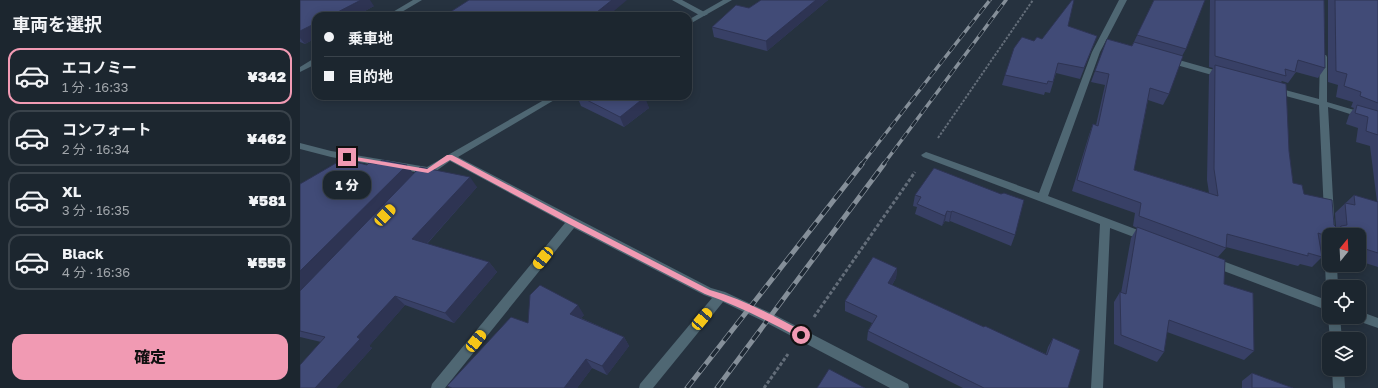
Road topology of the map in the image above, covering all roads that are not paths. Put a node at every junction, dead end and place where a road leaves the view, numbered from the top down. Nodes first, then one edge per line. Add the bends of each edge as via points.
1 (418, 0) edge
2 (676, 0) edge
3 (728, 0) edge
4 (1123, 0) edge
5 (397, 12) edge
6 (704, 14) junction
7 (692, 21) edge
8 (1323, 45) edge
9 (1164, 59) edge
10 (312, 63) edge
11 (300, 70) edge
12 (1232, 78) edge
13 (1263, 87) edge
14 (550, 100) edge
15 (1323, 104) junction
16 (1378, 120) edge
17 (300, 146) edge
18 (926, 155) dead end
19 (450, 157) junction
20 (428, 171) junction
21 (411, 188) edge
22 (1042, 198) junction
23 (572, 222) junction
24 (1105, 222) junction
25 (1330, 228) edge
26 (1158, 242) edge
27 (1202, 258) edge
28 (721, 296) junction
29 (1322, 303) edge
30 (1366, 319) edge
31 (1378, 323) edge
32 (1338, 376) edge
33 (437, 388) edge
34 (645, 388) edge
35 (903, 388) edge
36 (1097, 388) edge
37 (1339, 388) edge

1 - 5 street
2 - 6 street
3 - 6 street
4 - 22 street via 1107,42 1096,52
6 - 7 street
8 - 15 street
9 - 12 street
10 - 11 street
13 - 15 street
14 - 19 street
15 - 16 street
15 - 25 street
17 - 20 street
18 - 22 street
19 - 20 street
19 - 23 street
20 - 21 street
22 - 24 street
23 - 28 street via 708,292
23 - 33 street
24 - 26 street
24 - 36 street
27 - 29 street
28 - 34 street
28 - 35 street via 769,318
30 - 31 street
32 - 37 street

